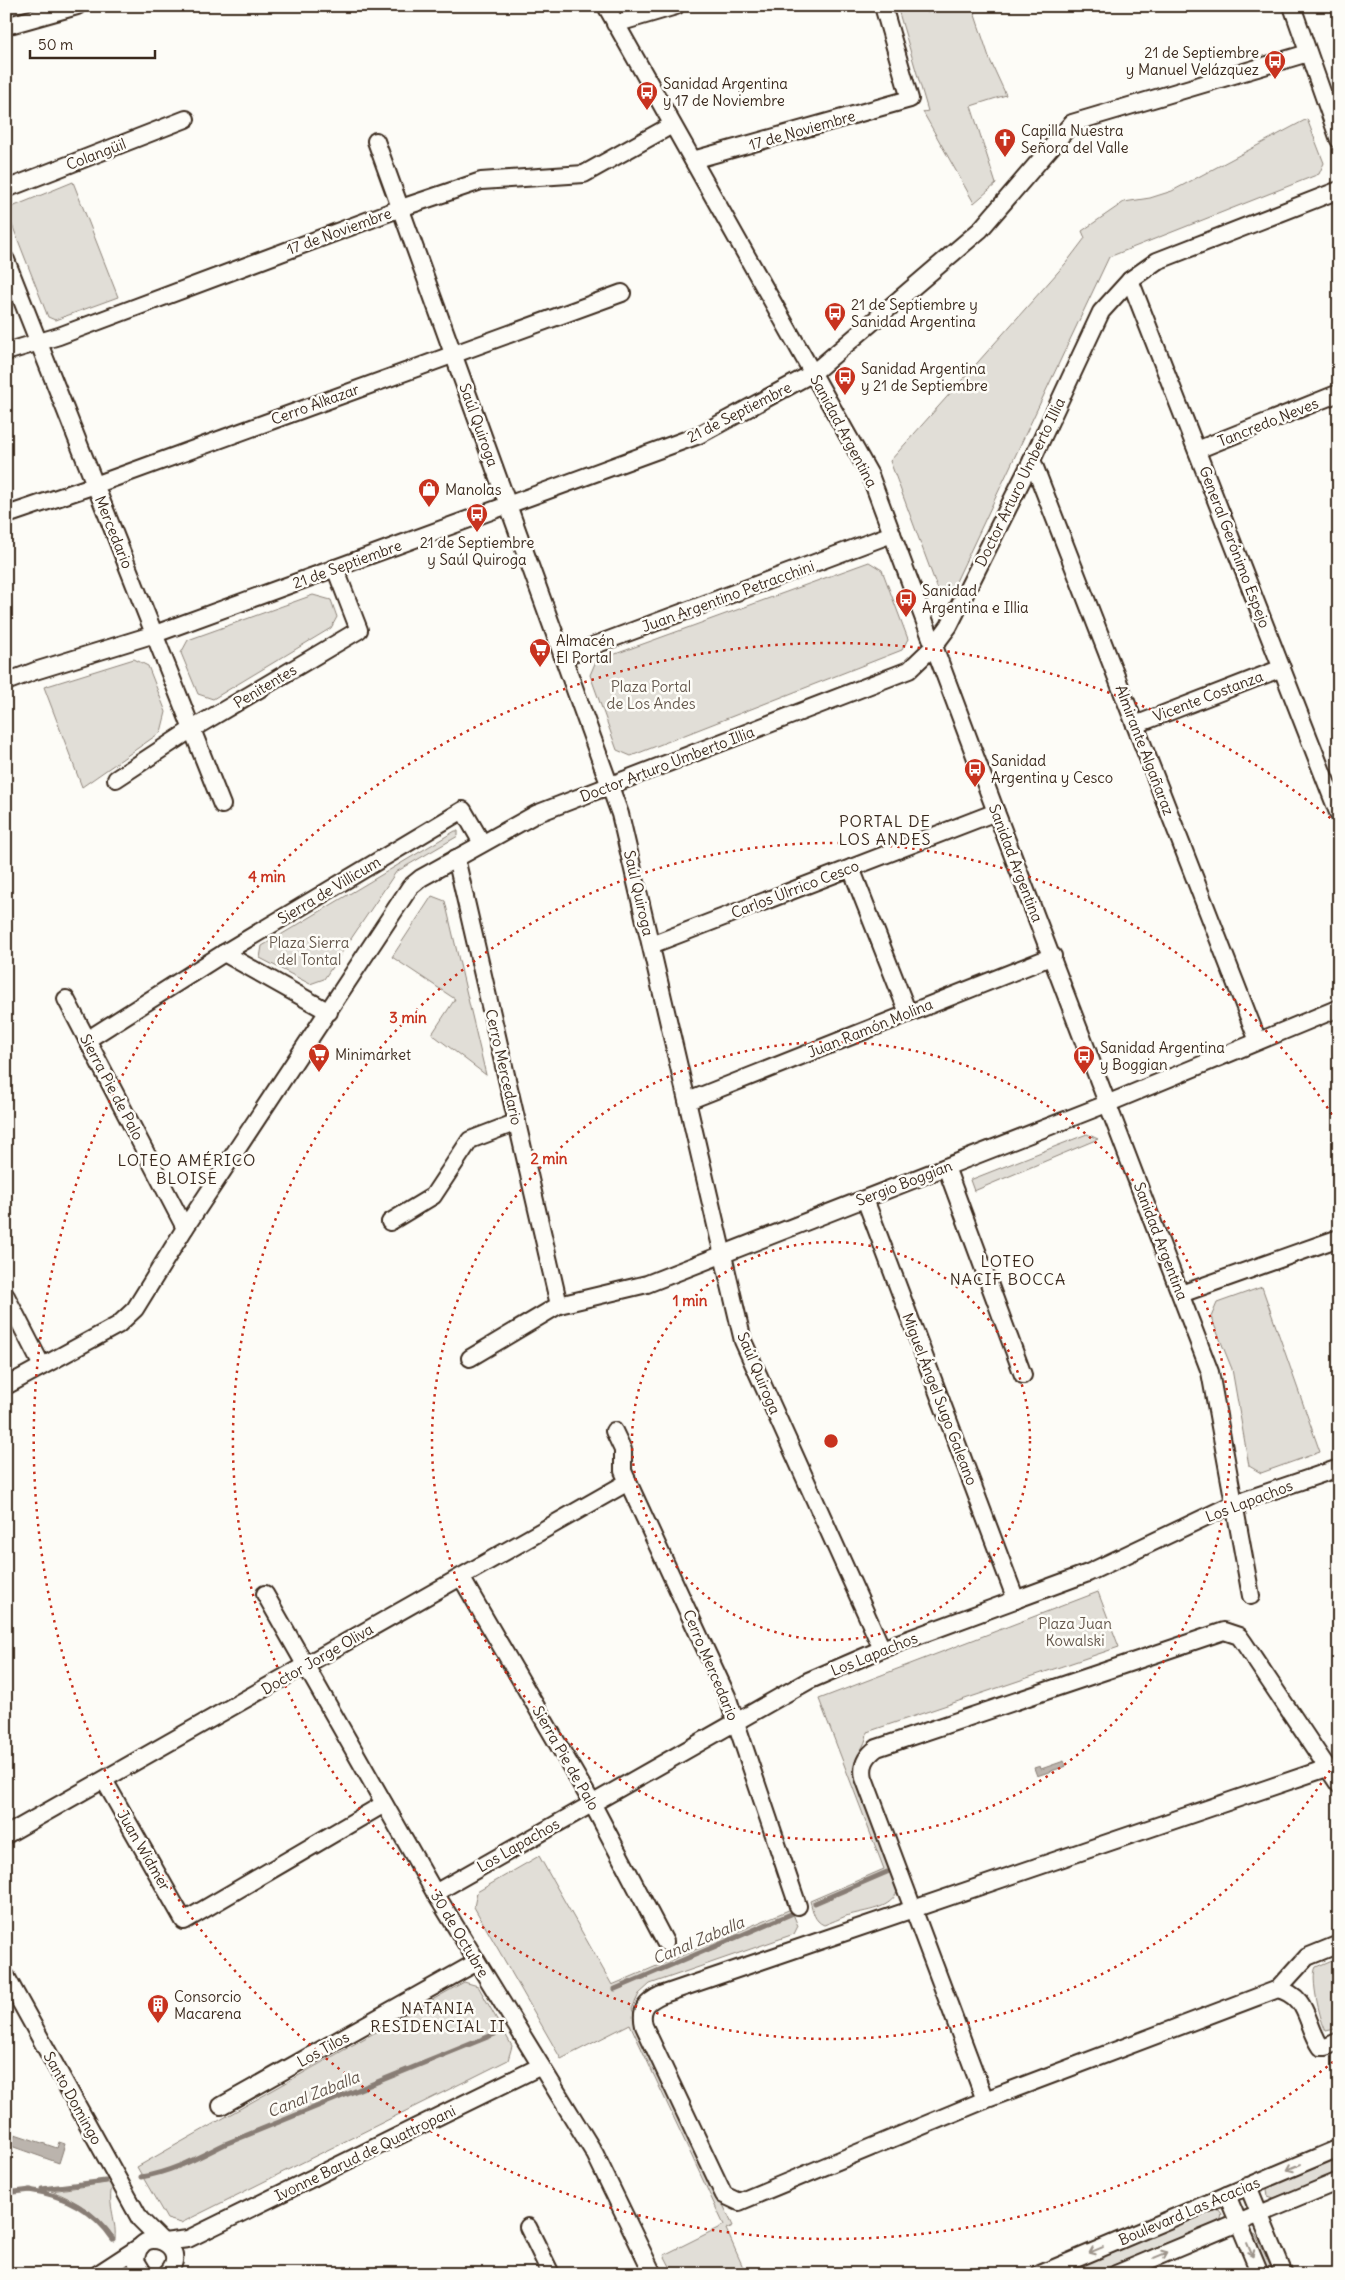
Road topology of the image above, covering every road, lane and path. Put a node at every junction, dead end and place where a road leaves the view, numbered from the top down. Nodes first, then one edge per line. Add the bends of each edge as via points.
1 (77, 6) edge
2 (606, 6) edge
3 (676, 6) edge
4 (883, 6) edge
5 (1292, 6) edge
6 (615, 24) junction
7 (6, 26) edge
8 (1308, 53) junction
9 (186, 119) dead end
10 (672, 125) junction
11 (376, 140) dead end
12 (1339, 140) edge
13 (693, 160) junction
14 (6, 189) edge
15 (1339, 190) edge
16 (401, 208) junction
17 (6, 260) edge
18 (1130, 280) junction
19 (622, 293) dead end
20 (39, 342) junction
21 (6, 352) edge
22 (453, 353) junction
23 (814, 373) junction
24 (1339, 393) edge
25 (1197, 450) junction
26 (1032, 460) junction
27 (96, 485) junction
28 (508, 506) junction
29 (7, 514) edge
30 (892, 534) junction
31 (335, 568) junction
32 (154, 634) junction
33 (934, 646) junction
34 (563, 657) junction
35 (1282, 668) junction
36 (6, 682) edge
37 (1135, 725) junction
38 (192, 729) junction
39 (116, 779) dead end
40 (610, 786) junction
41 (222, 805) dead end
42 (996, 812) junction
43 (1339, 815) edge
44 (482, 843) junction
45 (456, 858) junction
46 (851, 868) junction
47 (651, 945) junction
48 (224, 953) junction
49 (1052, 956) junction
50 (66, 999) dead end
51 (1339, 1008) edge
52 (329, 1012) junction
53 (908, 1013) junction
54 (87, 1040) junction
55 (1258, 1041) junction
56 (688, 1101) junction
57 (1109, 1103) junction
58 (517, 1122) junction
59 (946, 1167) junction
60 (865, 1199) junction
61 (390, 1222) dead end
62 (185, 1228) junction
63 (1339, 1238) edge
64 (724, 1254) junction
65 (1180, 1294) junction
66 (6, 1296) edge
67 (559, 1305) junction
68 (470, 1358) dead end
69 (42, 1366) junction
70 (1023, 1375) dead end
71 (6, 1386) edge
72 (614, 1431) dead end
73 (1339, 1468) edge
74 (628, 1482) junction
75 (1233, 1504) junction
76 (461, 1577) junction
77 (266, 1594) dead end
78 (1251, 1596) dead end
79 (1016, 1600) junction
80 (882, 1649) junction
81 (306, 1665) junction
82 (735, 1722) junction
83 (1327, 1768) junction
84 (104, 1780) junction
85 (1339, 1784) edge
86 (592, 1803) junction
87 (384, 1804) junction
88 (6, 1835) edge
89 (435, 1893) junction
90 (798, 1906) dead end
91 (912, 1910) junction
92 (665, 1942) dead end
93 (1339, 1944) edge
94 (477, 1962) junction
95 (6, 1976) edge
96 (1278, 1989) junction
97 (1339, 2041) edge
98 (541, 2066) junction
99 (985, 2100) junction
100 (221, 2106) dead end
101 (1339, 2148) edge
102 (1339, 2181) edge
103 (1248, 2186) junction
104 (1227, 2195) junction
105 (1259, 2214) junction
106 (140, 2219) junction
107 (1239, 2223) junction
108 (528, 2228) dead end
109 (188, 2239) junction
110 (163, 2242) junction
111 (142, 2245) junction
112 (172, 2267) edge
113 (98, 2274) edge
114 (144, 2274) edge
115 (551, 2274) edge
116 (653, 2274) edge
117 (1040, 2274) edge
118 (1116, 2274) edge
119 (1260, 2274) edge
120 (1284, 2274) edge

1 - 7 street
2 - 6 street, Sanidad Argentina
3 - 6 street
4 - 13 street, 17 de Noviembre via 910,99
5 - 8 street
6 - 10 street, Sanidad Argentina
8 - 12 street
8 - 23 street, 21 de Septiembre via 1072,124 980,230
9 - 14 street, Colangüil
10 - 13 street, Sanidad Argentina
10 - 16 street, 17 de Noviembre via 584,174 481,181
11 - 16 street, Saúl Quiroga
13 - 23 street, Sanidad Argentina
15 - 18 street, Doctor Arturo Umberto Illia via 1157,260
16 - 20 street, 17 de Noviembre
16 - 22 street, Saúl Quiroga
17 - 20 street, Mercedario
18 - 25 street, General Gerónimo Espejo
18 - 26 street, Doctor Arturo Umberto Illia via 1101,312
19 - 22 street, Cerro Alkazar
20 - 21 street, 17 de Noviembre
20 - 27 street, Mercedario
22 - 27 street, Cerro Alkazar
22 - 28 street, Saúl Quiroga
23 - 28 street, 21 de Septiembre via 699,435
23 - 30 street, Sanidad Argentina via 870,475
24 - 25 street, Tancredo Neves
25 - 35 street, General Gerónimo Espejo
26 - 33 street, Doctor Arturo Umberto Illia via 949,626
26 - 37 street, Almirante Algañaraz
27 - 29 street, Cerro Alkazar
27 - 32 street, Mercedario
28 - 31 street, 21 de Septiembre
28 - 34 street, Saúl Quiroga
30 - 33 street, Sanidad Argentina
30 - 34 street, Juan Argentino Petracchini
31 - 32 street, 21 de Septiembre
31 - 38 street, Penitentes via 359,630
32 - 36 street, 21 de Septiembre
32 - 38 street, Mercedario
33 - 40 street, Doctor Arturo Umberto Illia via 909,670
33 - 42 street, Sanidad Argentina
34 - 40 street, Saúl Quiroga
35 - 37 street, Vicente Costanza
35 - 43 street, General Gerónimo Espejo
37 - 55 street, Almirante Algañaraz
38 - 39 street, Penitentes
38 - 41 street, Mercedario
40 - 44 street, Doctor Arturo Umberto Illia via 536,814
40 - 47 street, Saúl Quiroga via 620,814
42 - 46 street, Carlos Ulrrico Cesco
42 - 49 street, Sanidad Argentina
44 - 45 street, Doctor Arturo Umberto Illia
44 - 48 street, Sierra de Villicum via 462,810
45 - 52 street, Doctor Arturo Umberto Illia via 410,888
45 - 58 street, Cerro Mercedario
46 - 47 street, Carlos Ulrrico Cesco
46 - 53 street
47 - 56 street, Saúl Quiroga
48 - 52 street
48 - 54 street, Sierra de Villicum
49 - 53 street, Juan Ramón Molina
49 - 57 street, Sanidad Argentina
50 - 54 street, Sierra Pie de Palo
51 - 55 street, Sergio Boggian
52 - 62 street, Doctor Arturo Umberto Illia
53 - 56 street, Juan Ramón Molina
54 - 62 street, Sierra Pie de Palo
55 - 57 street, Sergio Boggian
56 - 64 street, Saúl Quiroga
57 - 59 street, Sergio Boggian
57 - 65 street, Sanidad Argentina
58 - 61 street via 470,1140 433,1196
58 - 67 street, Cerro Mercedario
59 - 60 street, Sergio Boggian
59 - 70 street
60 - 64 street, Sergio Boggian
60 - 79 street, Miguel Ángel Sugo Galeano
62 - 69 street, Doctor Arturo Umberto Illia via 127,1318 118,1326
63 - 65 street
64 - 67 street, Sergio Boggian via 647,1284
64 - 80 street, Saúl Quiroga via 743,1340
65 - 75 street, Sanidad Argentina via 1210,1372
66 - 69 street
67 - 68 street, Sergio Boggian
69 - 71 street, Doctor Arturo Umberto Illia
72 - 74 street, Cerro Mercedario via 623,1450
73 - 75 street, Los Lapachos
74 - 76 street, Doctor Jorge Oliva
74 - 82 street, Cerro Mercedario via 727,1696
75 - 78 street, Sanidad Argentina
75 - 79 street, Los Lapachos via 1088,1573
76 - 81 street, Doctor Jorge Oliva
76 - 86 street, Sierra Pie de Palo
77 - 81 street, 30 de Octubre
79 - 80 street, Los Lapachos
80 - 82 street, Los Lapachos via 808,1681
81 - 84 street, Doctor Jorge Oliva
81 - 87 street, 30 de Octubre
82 - 86 street, Los Lapachos
82 - 90 street, Cerro Mercedario
83 - 85 street
83 - 91 street
83 - 91 street via 1239,1636 1224,1631 877,1748 866,1758 863,1772
84 - 87 street, Juan Widmer via 184,1921
84 - 88 street, Doctor Jorge Oliva
86 - 89 street, Los Lapachos
86 - 92 street, Sierra Pie de Palo
87 - 89 street, 30 de Octubre
89 - 94 street, 30 de Octubre
91 - 99 street
91 - 99 street via 654,1998 642,2010 644,2026 724,2195 734,2201 739,2202
93 - 96 street via 1307,1957
94 - 98 street, 30 de Octubre
94 - 100 street, Los Tilos
95 - 106 street, Santo Domingo
96 - 97 street via 1289,1991 1300,2000 1321,2047
96 - 99 street
98 - 109 street, Ivonne Barud de Quattropani
98 - 116 street, 30 de Octubre via 594,2154
101 -> 103 street, Boulevard Las Acacias
102 - 105 street, Boulevard Las Acacias
103 - 104 street, Boulevard Las Acacias
103 - 105 street
104 - 107 street
104 -> 117 street, Boulevard Las Acacias
105 - 107 street, Boulevard Las Acacias
105 - 120 street
106 - 110 street, Santo Domingo
106 - 111 street, Santo Domingo
118 -> 107 street, Boulevard Las Acacias
107 -> 119 street
108 - 115 street
109 - 110 street, Ivonne Barud de Quattropani
109 - 112 street, Ivonne Barud de Quattropani via 179,2248
110 - 111 street, Ivonne Barud de Quattropani via 152,2240
110 - 112 street, Santo Domingo via 169,2246
111 - 113 street
111 - 114 street, Santo Domingo via 136,2261

